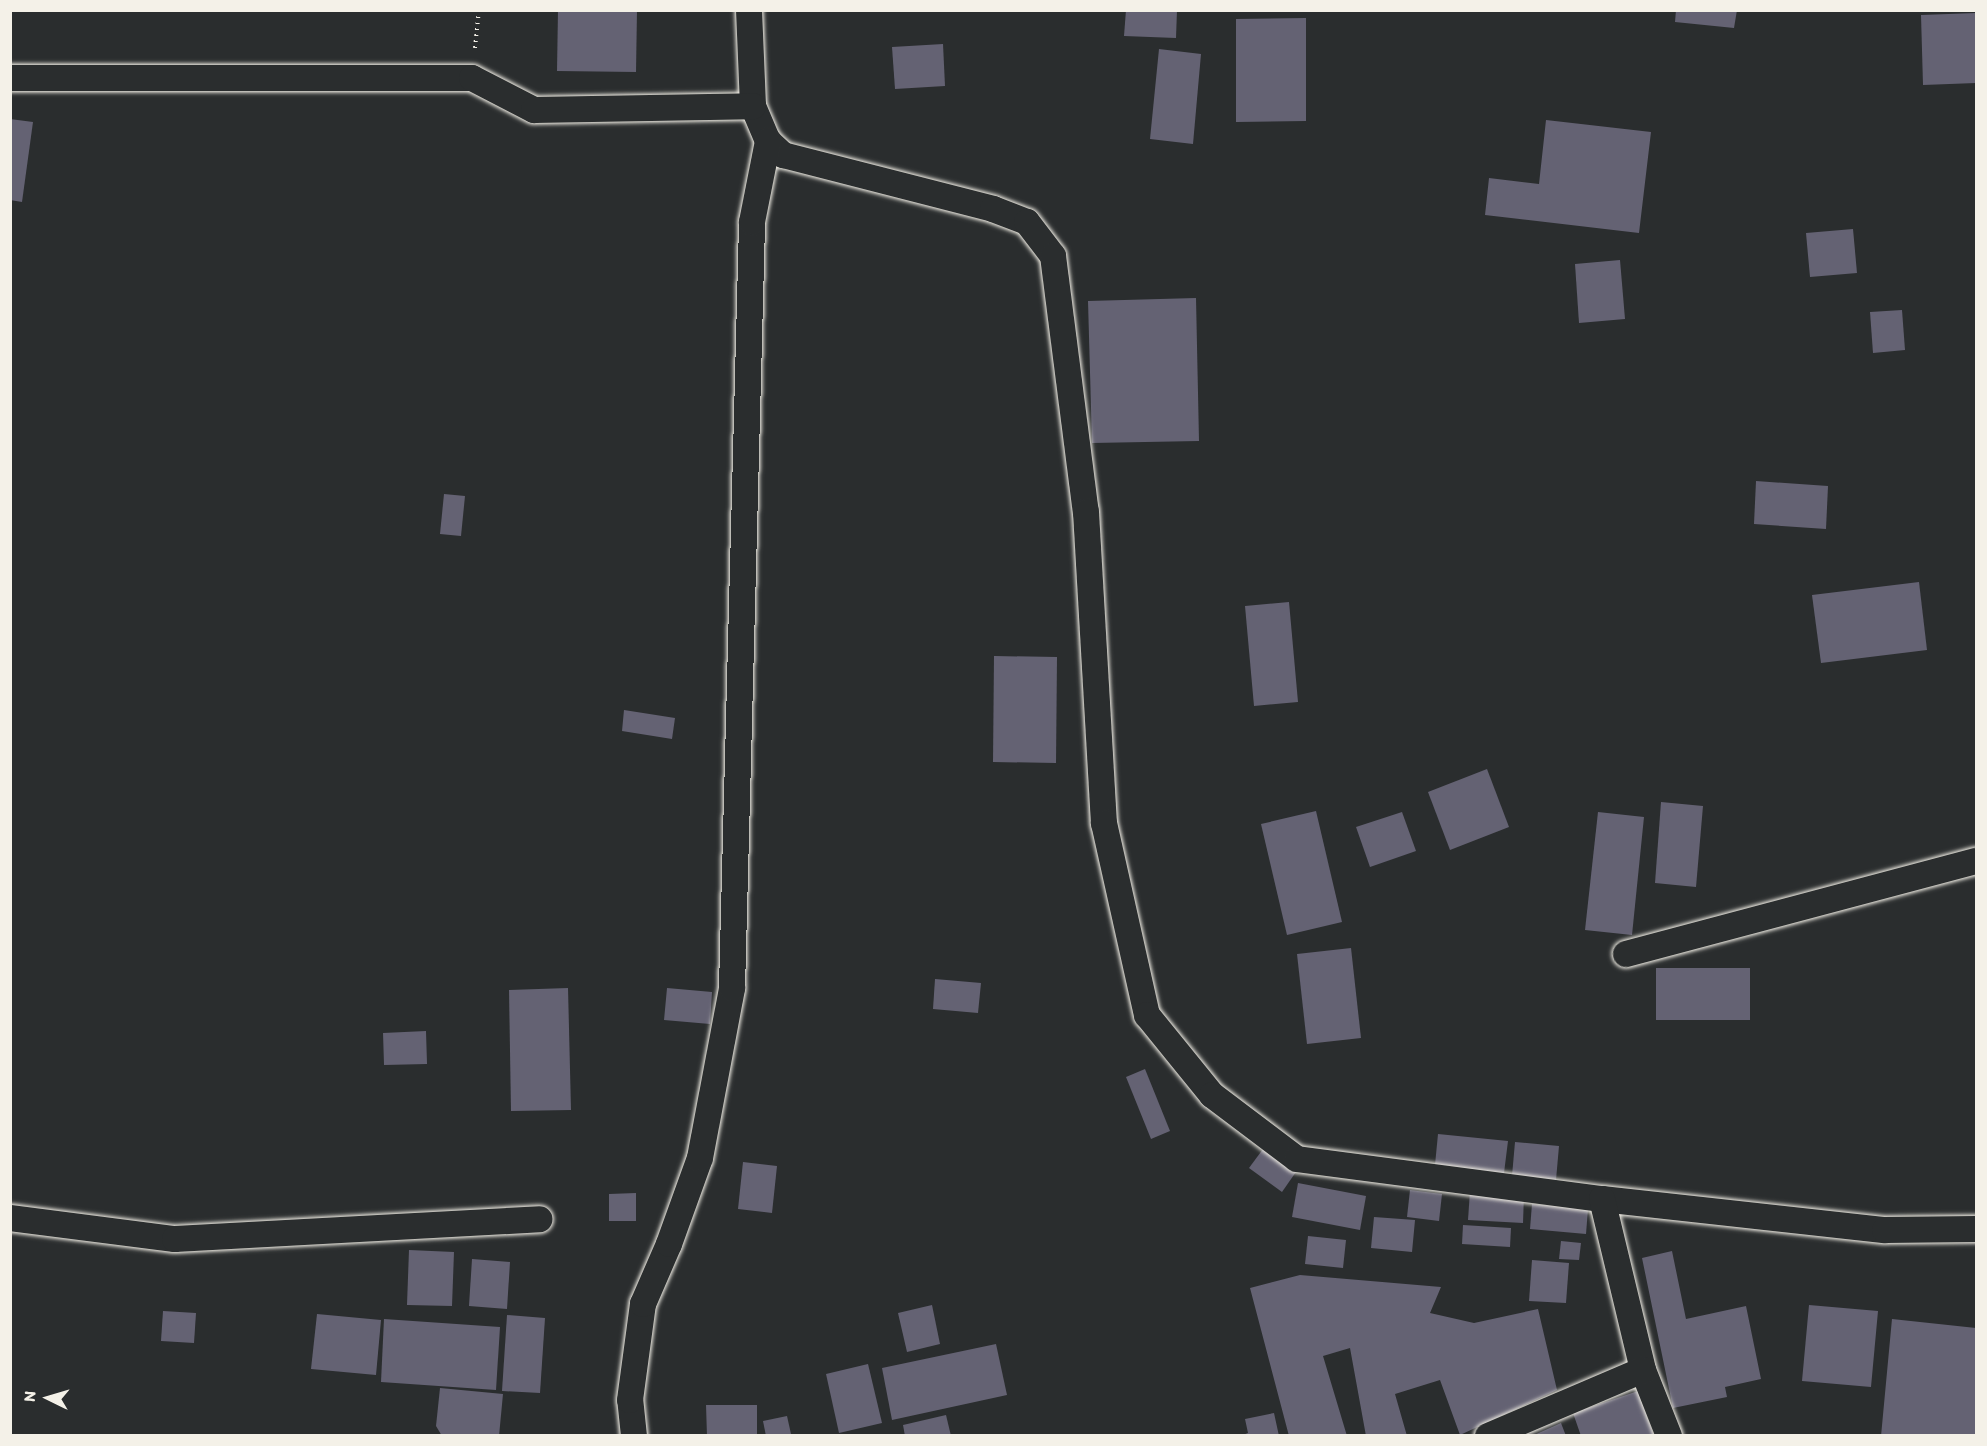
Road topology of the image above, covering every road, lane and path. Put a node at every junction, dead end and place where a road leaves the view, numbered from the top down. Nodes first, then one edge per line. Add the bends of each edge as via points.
1 (479, 10) edge
2 (749, 10) edge
3 (10, 78) edge
4 (472, 78) junction
5 (753, 106) junction
6 (768, 141) junction
7 (1977, 861) edge
8 (1626, 954) dead end
9 (1602, 1199) junction
10 (10, 1218) edge
11 (539, 1219) dead end
12 (1977, 1229) edge
13 (1643, 1370) junction
14 (634, 1436) edge
15 (1488, 1436) edge
16 (1669, 1436) edge

1 - 4 path
2 - 5 street
3 - 4 street
4 - 5 street via 534,110
5 - 6 street
6 - 9 street via 783,155 993,209 1027,222 1053,256 1086,512 1104,823 1147,1015 1212,1095 1297,1159
6 - 14 street via 752,222 732,988 700,1158 643,1304 630,1400
7 - 8 street
9 - 12 street via 1885,1230
9 - 13 street
10 - 11 street via 175,1239
13 - 15 street
13 - 16 street

